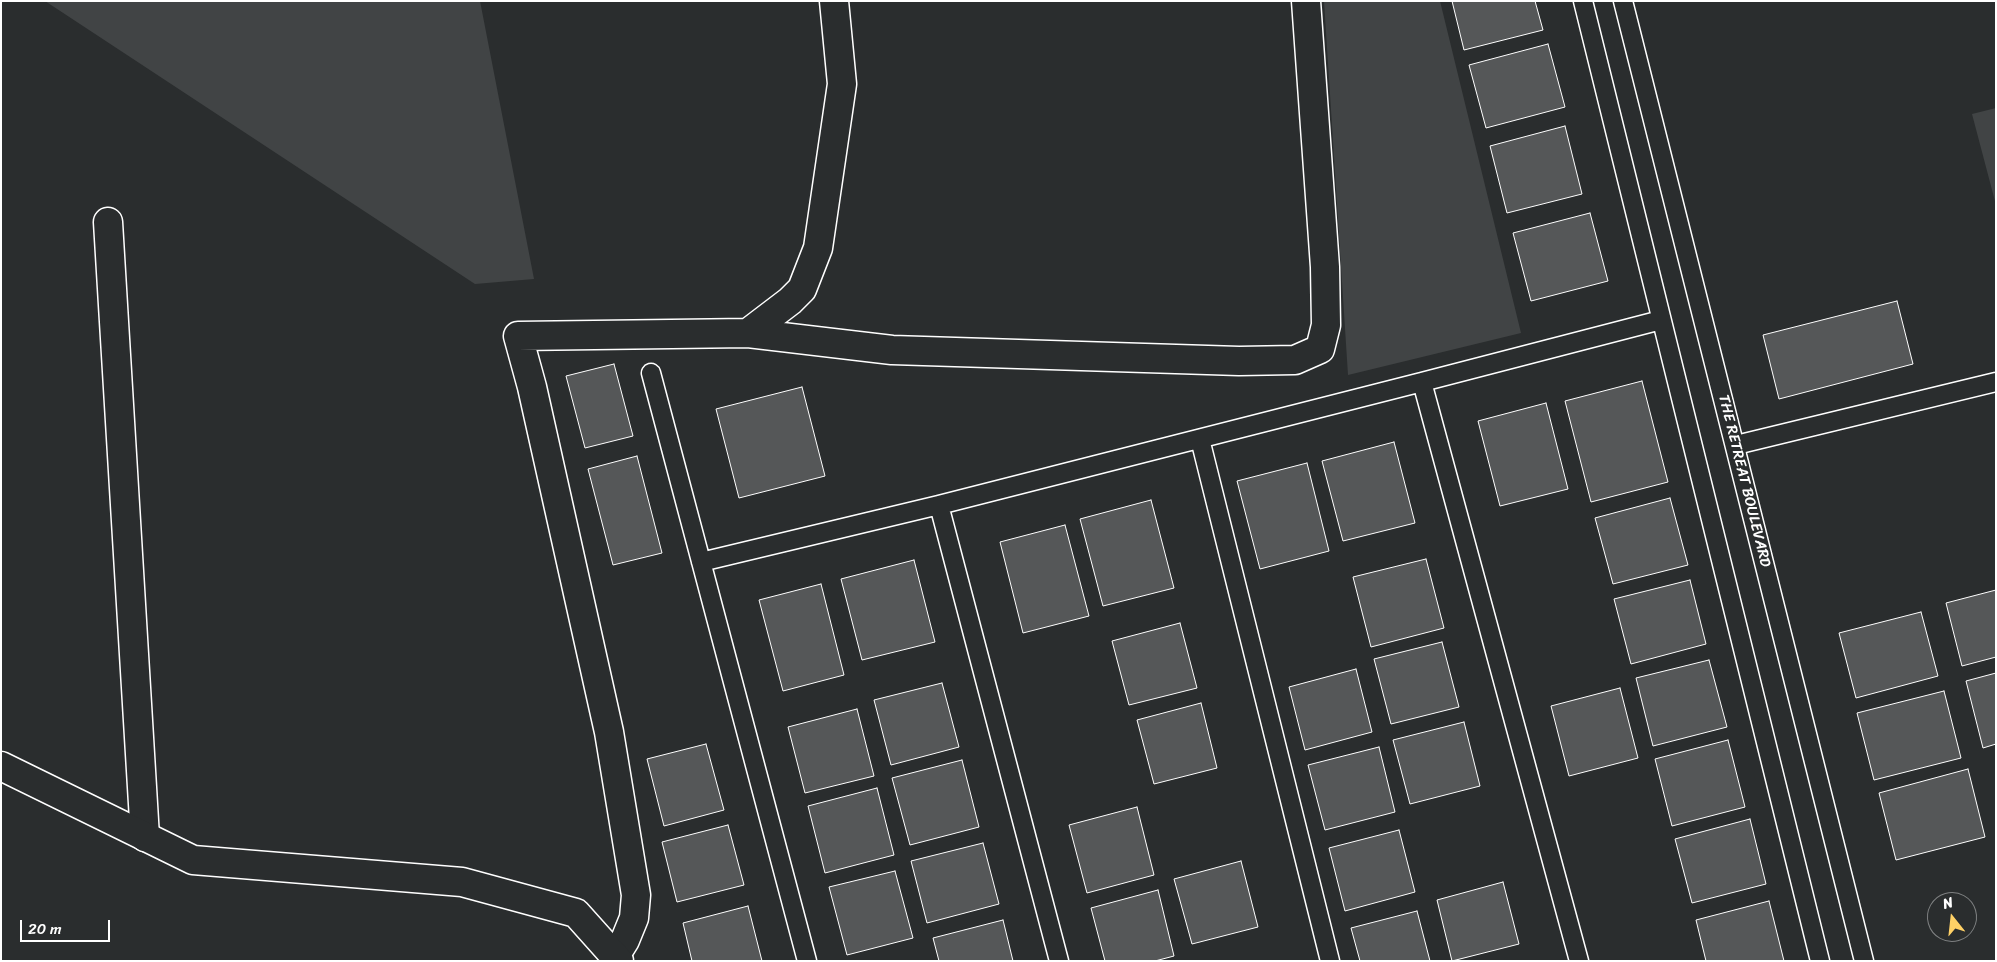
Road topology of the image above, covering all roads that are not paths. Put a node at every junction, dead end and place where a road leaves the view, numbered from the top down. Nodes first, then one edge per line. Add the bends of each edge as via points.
1 (834, 1) edge
2 (1306, 1) edge
3 (1583, 1) edge
4 (1624, 1) edge
5 (108, 222) dead end
6 (1661, 320) junction
7 (748, 333) junction
8 (651, 372) dead end
9 (1422, 382) junction
10 (1996, 382) edge
11 (1200, 439) junction
12 (1736, 445) junction
13 (939, 504) junction
14 (700, 562) junction
15 (1, 766) edge
16 (145, 837) junction
17 (617, 958) edge
18 (807, 961) edge
19 (1059, 961) edge
20 (1330, 961) edge
21 (1580, 961) edge
22 (1820, 961) edge
23 (1864, 961) edge

1 - 7 street via 842,84 818,248 802,289
2 - 7 street via 1324,268 1326,325 1320,350 1294,360 1220,360 892,350
3 - 6 lane
4 - 12 lane, THE RETREAT BOULEVARD
5 - 16 street
6 - 9 lane
6 - 22 lane
7 - 17 street via 518,336 609,732 636,895 634,918
8 - 14 lane
9 - 11 lane
9 - 21 lane
10 - 12 lane
11 - 13 lane
11 - 20 lane
12 - 23 lane, THE RETREAT BOULEVARD
13 - 14 lane
13 - 19 lane
14 - 18 lane
15 - 16 street
16 - 17 street via 193,860 462,882 576,913

